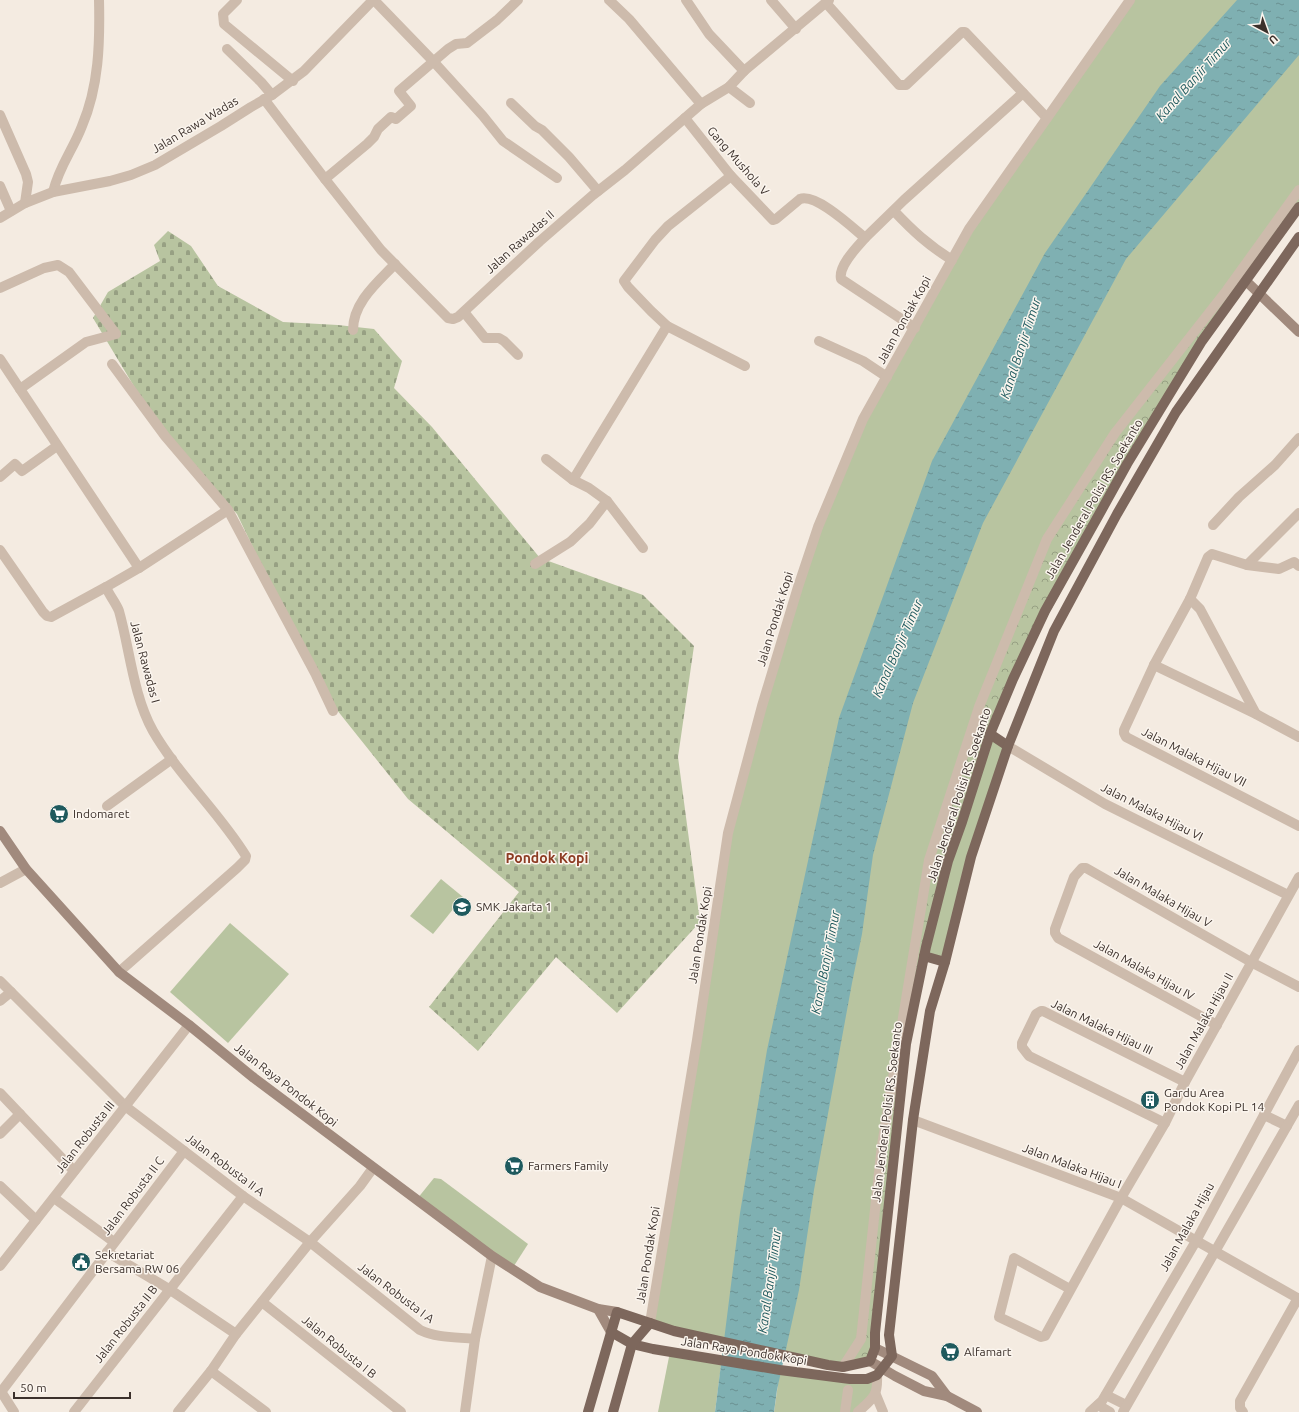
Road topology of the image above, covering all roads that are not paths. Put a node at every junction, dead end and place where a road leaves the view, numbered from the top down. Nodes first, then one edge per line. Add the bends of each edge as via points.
1 (99, 0) edge
2 (237, 0) edge
3 (374, 0) edge
4 (518, 0) edge
5 (609, 0) edge
6 (686, 0) edge
7 (771, 0) edge
8 (1130, 0) edge
9 (827, 2) edge
10 (796, 29) junction
11 (227, 49) dead end
12 (433, 61) junction
13 (744, 71) junction
14 (293, 81) junction
15 (729, 87) junction
16 (1024, 93) junction
17 (268, 97) junction
18 (511, 103) dead end
19 (750, 103) dead end
20 (701, 104) junction
21 (0, 116) edge
22 (685, 118) junction
23 (1047, 118) junction
24 (731, 176) junction
25 (557, 178) dead end
26 (325, 179) junction
27 (0, 186) edge
28 (1299, 190) edge
29 (598, 191) junction
30 (52, 192) junction
31 (25, 203) junction
32 (1299, 207) edge
33 (11, 210) junction
34 (894, 211) junction
35 (0, 218) edge
36 (1299, 237) edge
37 (865, 238) junction
38 (952, 260) junction
39 (395, 264) junction
40 (1246, 281) junction
41 (0, 288) edge
42 (1259, 294) junction
43 (464, 312) junction
44 (667, 326) junction
45 (915, 328) junction
46 (353, 330) dead end
47 (1299, 332) edge
48 (819, 341) dead end
49 (518, 355) dead end
50 (0, 359) edge
51 (112, 364) dead end
52 (745, 366) dead end
53 (887, 377) junction
54 (20, 389) junction
55 (1299, 438) edge
56 (57, 446) junction
57 (546, 459) dead end
58 (0, 476) edge
59 (573, 480) junction
60 (607, 501) junction
61 (228, 510) junction
62 (1299, 513) edge
63 (1213, 524) dead end
64 (643, 548) dead end
65 (0, 550) edge
66 (1297, 562) edge
67 (535, 564) dead end
68 (1247, 565) junction
69 (139, 568) junction
70 (106, 587) junction
71 (1190, 599) junction
72 (1154, 665) junction
73 (333, 711) dead end
74 (1256, 714) junction
75 (990, 734) junction
76 (1299, 737) edge
77 (1008, 746) junction
78 (172, 759) junction
79 (107, 806) dead end
80 (1299, 826) edge
81 (0, 831) edge
82 (26, 869) junction
83 (1299, 877) edge
84 (0, 883) edge
85 (1288, 895) junction
86 (1058, 938) joint
87 (924, 956) junction
88 (945, 962) junction
89 (1252, 962) junction
90 (119, 972) junction
91 (0, 981) edge
92 (1299, 987) edge
93 (11, 992) junction
94 (0, 1001) edge
95 (189, 1024) junction
96 (1218, 1025) junction
97 (1299, 1050) edge
98 (1185, 1082) junction
99 (0, 1093) edge
100 (1299, 1105) edge
101 (125, 1106) junction
102 (20, 1114) junction
103 (1264, 1115) junction
104 (913, 1120) junction
105 (1165, 1122) junction
106 (1287, 1126) junction
107 (0, 1134) edge
108 (184, 1151) junction
109 (373, 1168) junction
110 (74, 1171) junction
111 (0, 1186) edge
112 (243, 1196) junction
113 (54, 1198) junction
114 (1121, 1198) junction
115 (36, 1220) junction
116 (1196, 1241) junction
117 (114, 1242) junction
118 (310, 1242) junction
119 (1215, 1251) junction
120 (107, 1252) junction
121 (492, 1256) junction
122 (0, 1266) edge
123 (1070, 1289) junction
124 (169, 1290) junction
125 (1298, 1299) edge
126 (262, 1302) junction
127 (598, 1309) junction
128 (617, 1312) junction
129 (650, 1323) junction
130 (611, 1332) junction
131 (236, 1334) junction
132 (475, 1339) junction
133 (632, 1344) junction
134 (875, 1348) junction
135 (892, 1356) junction
136 (870, 1361) junction
137 (843, 1367) junction
138 (211, 1371) junction
139 (880, 1372) junction
140 (848, 1390) dead end
141 (1, 1391) edge
142 (876, 1395) junction
143 (1106, 1395) junction
144 (947, 1396) junction
145 (1098, 1405) junction
146 (1124, 1408) edge
147 (14, 1412) edge
148 (74, 1412) edge
149 (178, 1412) edge
150 (266, 1412) edge
151 (401, 1412) edge
152 (465, 1412) edge
153 (588, 1412) edge
154 (613, 1412) edge
155 (845, 1412) edge
156 (858, 1412) edge
157 (883, 1412) edge
158 (977, 1412) edge
159 (1090, 1412) edge
160 (1110, 1412) edge
161 (1243, 1412) edge

1 - 30 street via 100,36 97,72 91,100 82,127 58,172
2 - 14 street via 223,14 224,24
3 - 12 street
3 - 14 street, Jalan Rawa Wadas
4 - 12 street via 497,20 466,43 452,46
5 - 20 street
6 - 13 street via 709,34
7 - 10 street
8 - 23 street, Jalan Pondak Kopi
9 - 10 street, Jalan Rawadas II
9 - 16 street via 899,85 906,85 962,32 968,35
10 - 13 street, Jalan Rawadas II
11 - 17 street, Jalan Rawadas II via 261,82
12 - 25 street via 503,141
12 - 26 street via 399,91 411,106 396,119 391,117 378,128 367,144
13 - 15 street, Jalan Rawadas II
14 - 17 street, Jalan Rawa Wadas
15 - 19 street
15 - 20 street, Jalan Rawadas II
16 - 23 street
16 - 34 street
17 - 26 street, Jalan Rawadas II
17 - 30 street, Jalan Rawa Wadas via 131,175
18 - 29 street via 542,130
20 - 22 street, Jalan Rawadas II
21 - 31 street via 26,174 28,182
22 - 24 street, Gang Mushola V
22 - 29 street, Jalan Rawadas II
23 - 38 street, Jalan Pondak Kopi via 969,229
24 - 37 street, Gang Mushola V via 773,220 800,200 808,198 831,210
24 - 44 street via 668,226 624,280 651,312
26 - 39 street, Jalan Rawadas II
27 - 33 street
28 - 137 street via 1227,290 1115,433 1047,539 979,707 929,860 882,1145 861,1339
29 - 43 street, Jalan Rawadas II
30 - 31 street, Jalan Rawa Wadas
31 - 33 street, Jalan Rawa Wadas
32 - 40 main road, Jalan Jenderal Polisi RS. Soekanto
33 - 35 street, Jalan Rawa Wadas
34 - 37 street
34 - 38 street via 913,231
36 - 42 main road
37 - 45 street via 842,269 841,279
38 - 45 street, Jalan Pondak Kopi
39 - 43 street, Jalan Rawadas II via 448,318 453,319
39 - 46 street via 363,299 353,322
40 - 42 street
40 - 75 main road, Jalan Jenderal Polisi RS. Soekanto via 1202,341 1127,464 1045,611
41 - 54 street via 44,268 58,265 68,272 116,334 86,342
42 - 47 street
42 - 77 main road via 1176,412 1117,514 1054,632
43 - 49 street via 485,338 499,338
44 - 52 street
44 - 59 street
45 - 53 street, Jalan Pondak Kopi
48 - 53 street via 863,361
50 - 54 street
51 - 61 street via 165,436
53 - 129 street, Jalan Pondak Kopi via 863,419 818,527 762,706 728,833
54 - 56 street
55 - 63 street via 1275,465
56 - 58 street via 22,471 15,464
56 - 69 street
57 - 59 street
59 - 60 street
60 - 64 street
60 - 67 street via 574,539
61 - 69 street
61 - 73 street
62 - 68 street
65 - 70 street via 47,616
66 - 68 street via 1279,569
68 - 71 street, Jalan Malaka Hijau VII via 1212,554 1208,557
69 - 70 street
70 - 78 street, Jalan Rawadas I via 118,608 146,716
71 - 72 street, Jalan Malaka Hijau VII
71 - 74 street via 1200,609
72 - 74 street
72 - 80 street, Jalan Malaka Hijau VII via 1124,730 1126,736
74 - 76 street
75 - 77 main road
75 - 87 main road, Jalan Jenderal Polisi RS. Soekanto via 948,861
77 - 85 street, Jalan Malaka Hijau VI via 1105,804
77 - 88 main road via 971,857
78 - 79 street
78 - 90 street, Jalan Rawadas I via 246,856 245,860
81 - 82 street, Jalan Raya Pondok Kopi
82 - 84 street
82 - 90 street, Jalan Raya Pondok Kopi
83 - 85 street, Jalan Malaka Hijau II
85 - 89 street, Jalan Malaka Hijau II
86 - 89 street, Jalan Malaka Hijau V via 1054,933 1055,929 1074,877 1082,868 1086,868
86 - 96 street, Jalan Malaka Hijau IV
87 - 88 main road
87 - 134 main road, Jalan Jenderal Polisi RS. Soekanto via 906,1044
88 - 104 main road via 930,1010
89 - 92 street, Jalan Malaka Hijau V
89 - 96 street, Jalan Malaka Hijau II
90 - 95 street, Jalan Raya Pondok Kopi
91 - 93 street, Jalan Robusta II A
93 - 94 street
93 - 101 street, Jalan Robusta II A
95 - 101 street, Jalan Robusta III
95 - 109 street, Jalan Raya Pondok Kopi via 254,1078
96 - 98 street, Jalan Malaka Hijau II
97 - 103 street, Jalan Malaka Hijau
98 - 105 street, Jalan Malaka Hijau II
98 - 105 street, Jalan Malaka Hijau III via 1041,1011 1036,1014 1022,1043 1029,1056
99 - 102 street
100 - 106 street
101 - 108 street, Jalan Robusta II A
101 - 110 street, Jalan Robusta III
102 - 107 street
102 - 110 street
103 - 106 street
103 - 116 street, Jalan Malaka Hijau
104 - 114 street, Jalan Malaka Hijau I
104 - 135 main road via 889,1335
105 - 114 street, Jalan Malaka Hijau II
106 - 119 street
108 - 112 street, Jalan Robusta II A
108 - 117 street, Jalan Robusta II C
109 - 118 street
109 - 121 street, Jalan Raya Pondok Kopi
110 - 113 street, Jalan Robusta III
111 - 115 street
112 - 118 street, Jalan Robusta II A
112 - 124 street, Jalan Robusta II B
113 - 115 street, Jalan Robusta III
113 - 117 street
114 - 116 street, Jalan Malaka Hijau I
114 - 123 street, Jalan Malaka Hijau II
115 - 122 street, Jalan Robusta III
116 - 119 street, Jalan Malaka Hijau I
116 - 143 street, Jalan Malaka Hijau
117 - 120 street, Jalan Robusta II C
118 - 126 street
118 - 132 street, Jalan Robusta I A via 420,1330 441,1336
119 - 125 street, Jalan Malaka Hijau I
119 - 146 street
120 - 124 street
120 - 141 street, Jalan Robusta II C
121 - 127 street, Jalan Raya Pondok Kopi via 540,1287
121 - 132 street
123 - 123 street, Jalan Malaka Hijau II via 1043,1338 999,1316 1014,1258
124 - 131 street
124 - 148 street, Jalan Robusta II B
125 - 161 street via 1240,1401
126 - 131 street
126 - 151 street, Jalan Robusta I B
127 - 128 street, Jalan Raya Pondok Kopi
127 - 130 street
128 - 129 main road, Jalan Raya Pondok Kopi
128 - 130 main road
129 - 133 main road
129 - 137 main road, Jalan Raya Pondok Kopi via 674,1331
130 - 133 main road, Jalan Raya Pondok Kopi
130 - 153 main road
131 - 138 street
132 - 152 street
133 - 139 main road, Jalan Raya Pondok Kopi via 828,1377 867,1379
133 - 154 main road
134 - 135 street
134 - 136 main road
135 - 139 main road
135 - 144 street via 932,1376
136 - 137 main road, Jalan Raya Pondok Kopi
136 - 139 street
138 - 149 street
138 - 150 street
139 - 142 street
139 - 144 street via 924,1391
140 - 155 street
141 - 147 street
142 - 156 street
142 - 157 street
143 - 145 street, Jalan Malaka Hijau
143 - 146 street
144 - 158 street
145 - 159 street, Jalan Malaka Hijau
145 - 160 street

